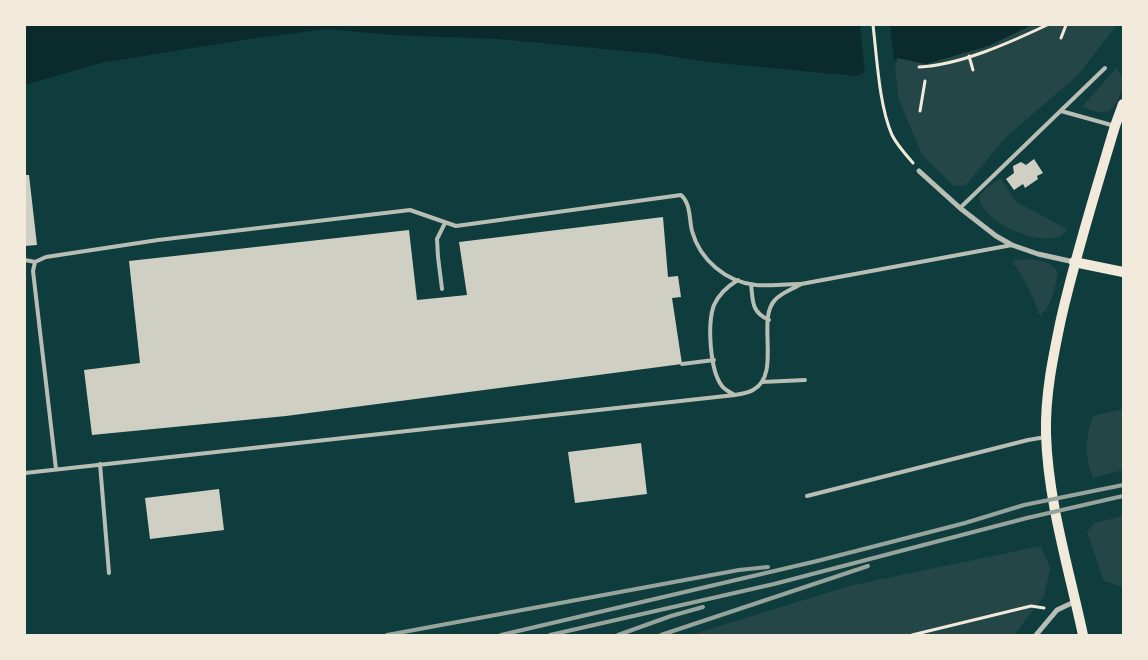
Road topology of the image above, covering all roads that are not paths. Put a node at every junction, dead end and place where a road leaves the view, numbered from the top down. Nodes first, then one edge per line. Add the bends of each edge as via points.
1 (1105, 68) dead end
2 (1123, 104) edge
3 (1061, 111) junction
4 (1115, 126) junction
5 (919, 171) road end
6 (960, 208) junction
7 (445, 222) junction
8 (1012, 245) junction
9 (25, 260) edge
10 (35, 262) junction
11 (1074, 262) junction
12 (1123, 272) edge
13 (738, 280) junction
14 (751, 284) junction
15 (801, 284) junction
16 (442, 289) dead end
17 (768, 320) junction
18 (714, 360) junction
19 (682, 364) dead end
20 (805, 380) dead end
21 (762, 382) junction
22 (735, 395) junction
23 (1046, 437) junction
24 (100, 464) junction
25 (56, 469) junction
26 (25, 472) edge
27 (808, 496) dead end
28 (110, 573) dead end
29 (1076, 601) junction
30 (1036, 635) edge
31 (1083, 635) edge

1 - 3 lane
2 - 4 main road
3 - 4 lane
3 - 6 lane
4 - 11 main road
5 - 6 street
6 - 8 street
7 - 10 lane via 410,210 158,240 46,257
7 - 13 lane via 456,226 681,195 688,204 692,232 707,261 720,272
7 - 16 lane via 438,239
8 - 11 street
8 - 15 lane
9 - 10 lane
10 - 25 lane via 33,271
11 - 12 main road
11 - 23 main road via 1050,369
13 - 14 lane
13 - 18 lane via 726,288 715,305 710,326
14 - 15 lane
14 - 17 lane via 753,305 760,316
15 - 17 lane via 774,300
17 - 21 lane via 768,370
18 - 19 lane
18 - 22 lane via 722,386
20 - 21 lane
21 - 22 lane via 754,390
22 - 24 lane
23 - 27 lane
23 - 29 main road via 1052,488
24 - 25 lane
24 - 28 lane
25 - 26 lane
29 - 30 street via 1057,610
29 - 31 main road

